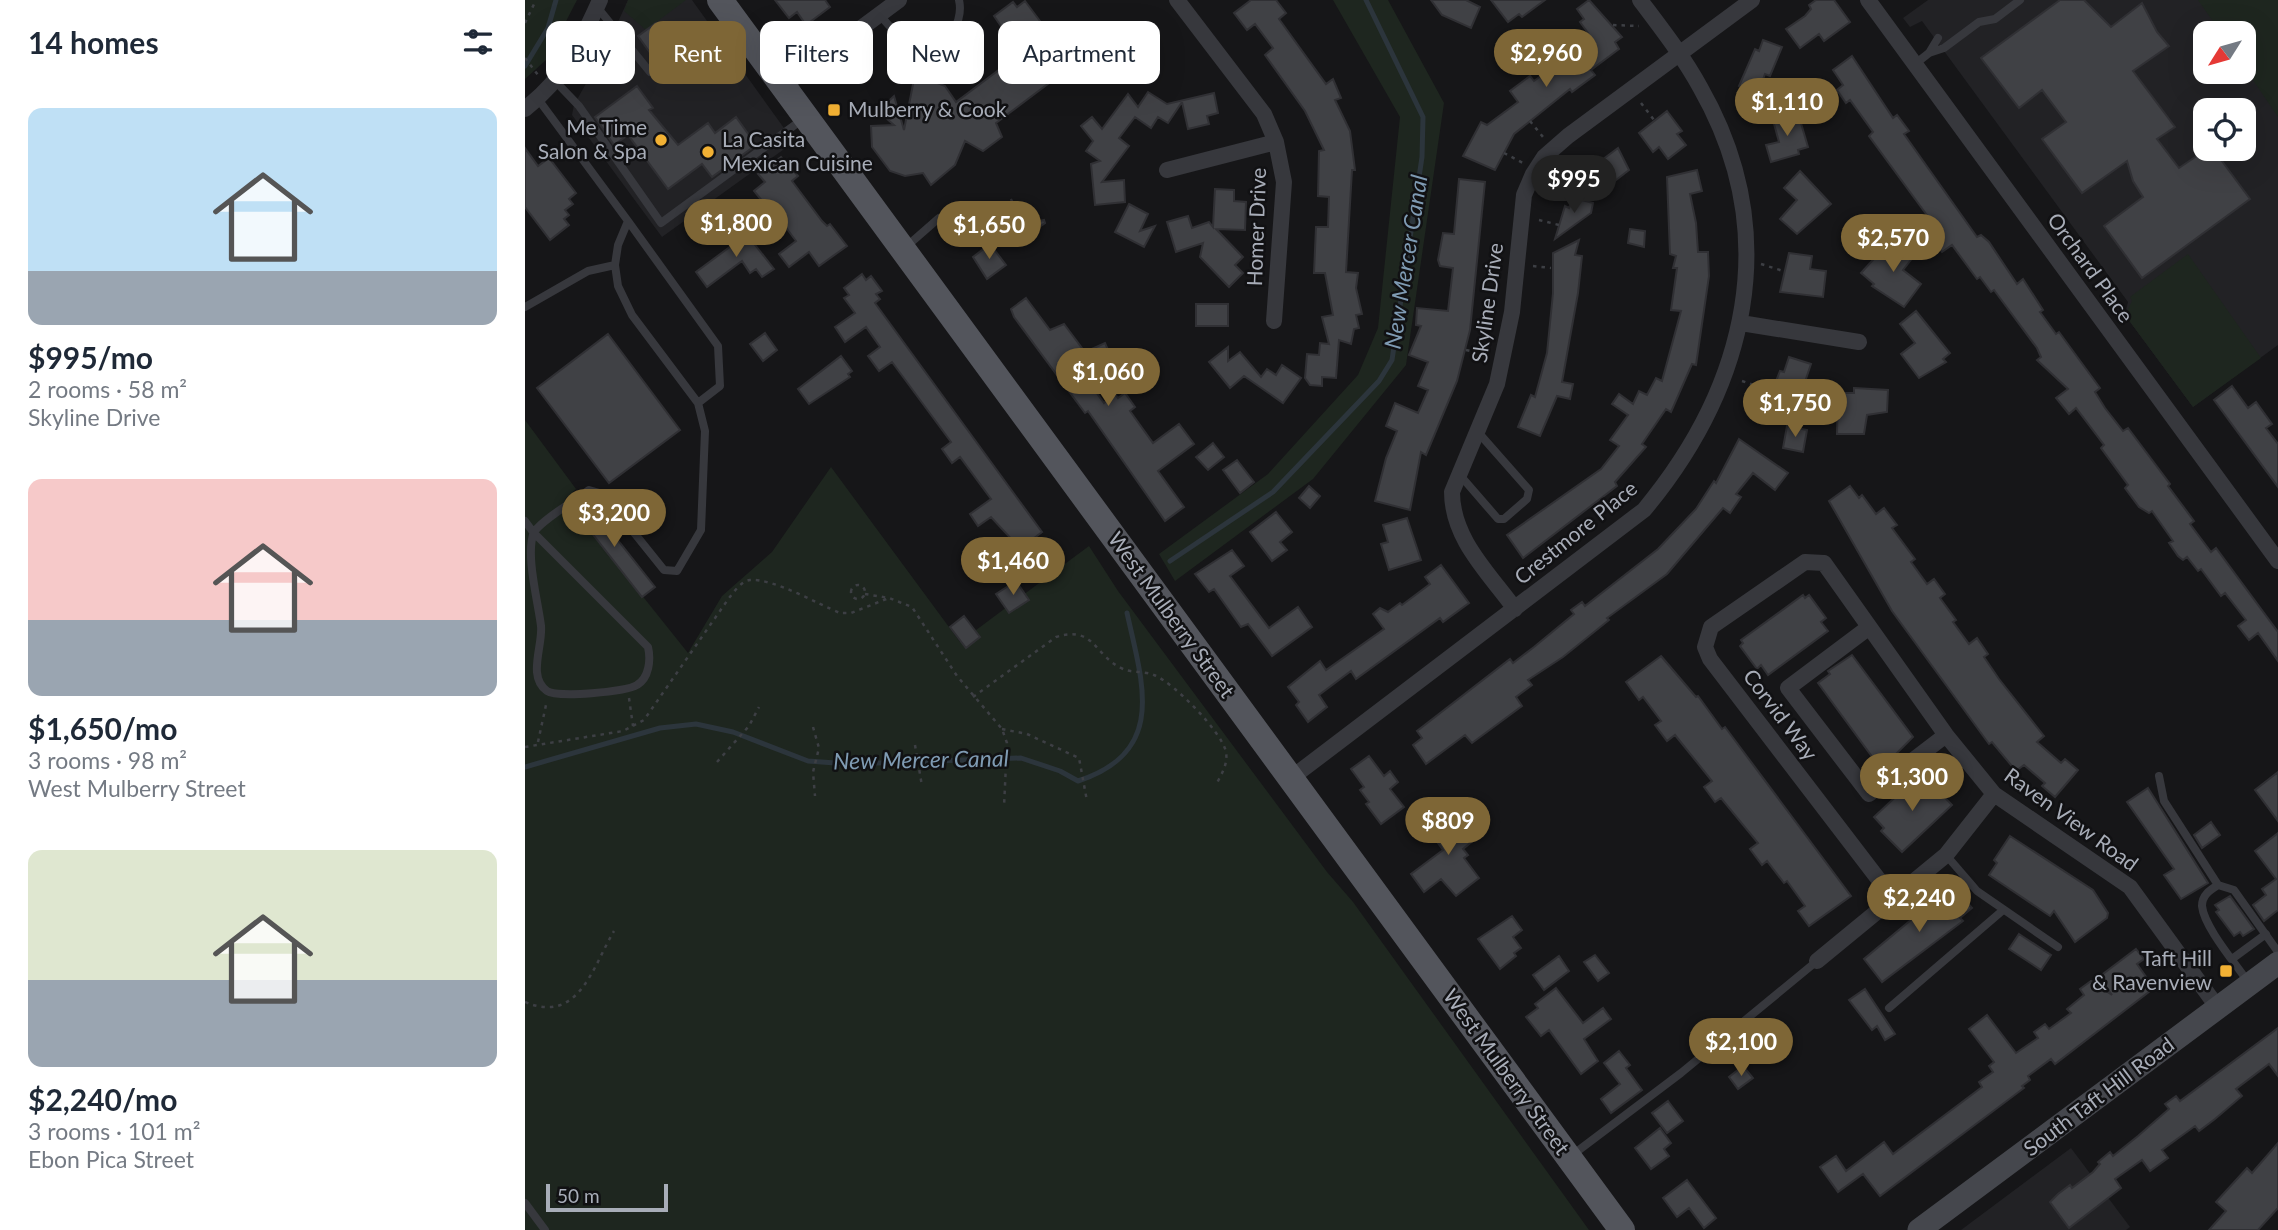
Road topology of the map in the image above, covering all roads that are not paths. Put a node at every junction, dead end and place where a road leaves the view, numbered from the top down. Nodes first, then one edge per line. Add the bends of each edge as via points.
1 (720, 0) edge
2 (899, 0) edge
3 (959, 0) edge
4 (1177, 0) edge
5 (1640, 0) edge
6 (1752, 0) edge
7 (1868, 0) edge
8 (2020, 0) edge
9 (599, 4) edge
10 (879, 15) junction
11 (591, 21) edge
12 (1938, 38) dead end
13 (1929, 53) junction
14 (1679, 54) junction
15 (1915, 64) junction
16 (649, 71) edge
17 (554, 84) edge
18 (558, 84) edge
19 (783, 86) junction
20 (531, 104) edge
21 (806, 117) junction
22 (1276, 142) junction
23 (1167, 170) dead end
24 (939, 218) dead end
25 (628, 221) junction
26 (903, 249) junction
27 (615, 265) junction
28 (525, 307) edge
29 (1274, 321) dead end
30 (1741, 323) junction
31 (1859, 342) dead end
32 (698, 403) junction
33 (1477, 431) junction
34 (1459, 474) junction
35 (525, 522) edge
36 (533, 532) junction
37 (2278, 561) edge
38 (1515, 609) junction
39 (1868, 628) junction
40 (1710, 659) joint
41 (1946, 735) junction
42 (2159, 776) dead end
43 (1290, 779) junction
44 (1994, 794) junction
45 (1946, 855) junction
46 (2218, 885) junction
47 (1892, 897) junction
48 (2002, 911) junction
49 (2266, 934) junction
50 (2058, 947) dead end
51 (2278, 951) edge
52 (2232, 959) junction
53 (1817, 961) joint
54 (2278, 963) edge
55 (2250, 984) junction
56 (1889, 1008) dead end
57 (2218, 1008) junction
58 (1568, 1157) junction
59 (525, 1203) edge
60 (545, 1230) edge
61 (1622, 1230) edge
62 (1919, 1230) edge

1 - 19 main road, West Mulberry Street
2 - 10 street
3 - 10 lane via 961,12 953,32 943,42 927,47 898,36
4 - 22 street, Homer Drive via 1263,114
5 - 14 street, Crestmore Place
6 - 14 street, Skyline Drive
7 - 15 street, Orchard Place
8 - 13 lane via 1995,19 1979,22 1944,48
9 - 11 street
9 - 16 lane
10 - 19 street
12 - 13 lane
13 - 15 lane
14 - 30 street, Crestmore Place via 1714,117 1738,187 1748,263
14 - 33 street, Skyline Drive via 1568,136 1532,174 1520,220 1505,349 1497,384
15 - 37 street, Orchard Place
17 - 20 street
18 - 21 lane via 579,106 661,223
19 - 21 main road, West Mulberry Street
20 - 25 lane
21 - 26 main road, West Mulberry Street
22 - 23 street
22 - 29 street, Homer Drive via 1284,182
24 - 26 lane
25 - 27 lane
25 - 32 lane via 718,346 720,386
26 - 43 main road, West Mulberry Street
27 - 28 lane via 588,271
27 - 32 lane via 618,286 632,315
30 - 31 street
30 - 38 street, Crestmore Place via 1718,391 1695,440 1671,476 1630,522
32 - 36 lane via 705,431 701,530 677,570 664,570 603,494 589,490
33 - 34 street, Skyline Drive
33 - 34 lane via 1529,490 1528,499 1498,519
34 - 38 street, Skyline Drive via 1452,492 1458,528
35 - 36 lane
36 - 36 lane via 528,553 541,624 538,678 546,691 555,695 628,690 644,678 651,658 648,647
38 - 43 street, Crestmore Place
39 - 40 street, Raven View Road via 1824,563 1805,562 1711,626 1705,647
39 - 41 street, Raven View Road
39 - 41 street via 1788,688 1869,794
40 - 47 street, Corvid Way
41 - 44 street, Raven View Road
42 - 46 lane via 2164,801
43 - 58 main road, West Mulberry Street
44 - 45 street
44 - 57 street, Raven View Road via 2130,887
45 - 47 street
45 - 48 lane via 1977,891
46 - 49 lane via 2234,890
46 - 52 lane via 2207,892 2202,904
47 - 53 street
48 - 50 lane
48 - 56 lane
49 - 51 lane
49 - 52 lane
52 - 55 lane
53 - 58 lane via 1681,1073
54 - 55 main road, South Taft Hill Road
55 - 57 main road, South Taft Hill Road
57 - 62 main road, South Taft Hill Road
58 - 61 main road, West Mulberry Street
59 - 60 lane

